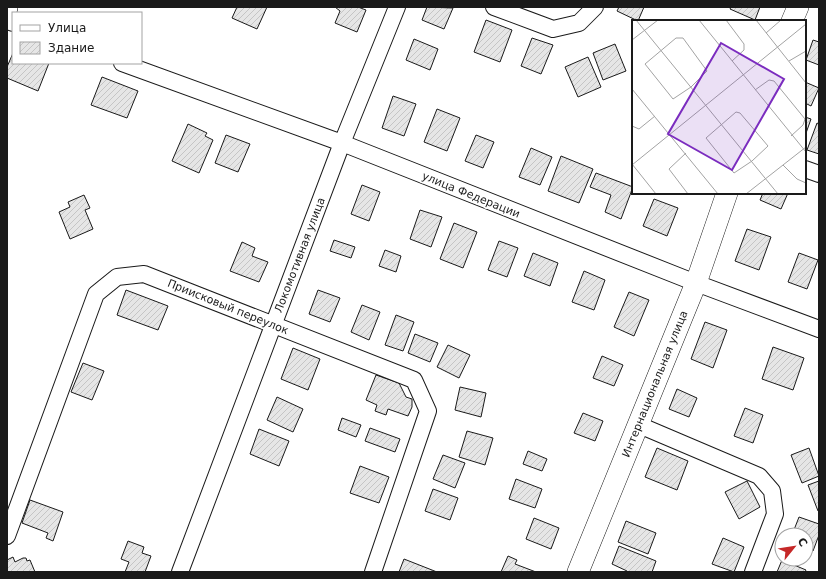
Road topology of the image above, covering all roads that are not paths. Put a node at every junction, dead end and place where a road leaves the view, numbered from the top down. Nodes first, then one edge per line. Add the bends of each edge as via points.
1 (396, 7) edge
2 (494, 7) edge
3 (595, 7) edge
4 (798, 7) edge
5 (792, 20) edge
6 (125, 64) edge
7 (342, 143) junction
8 (806, 169) edge
9 (819, 174) edge
10 (727, 194) edge
11 (696, 283) junction
12 (274, 325) junction
13 (819, 329) edge
14 (639, 425) junction
15 (7, 536) edge
16 (180, 572) edge
17 (373, 572) edge
18 (578, 572) edge
19 (753, 572) edge

1 - 7 street, Локомотивная улица
2 - 3 street via 553,29 579,23
4 - 5 street
6 - 7 street, улица Федерации
7 - 11 street, улица Федерации
7 - 12 street, Локомотивная улица
8 - 9 street
10 - 11 street, Интернациональная улица
11 - 13 street, улица Федерации
11 - 14 street, Интернациональная улица
12 - 15 street, Приисковый переулок via 144,274 117,277 96,294
12 - 16 street, Локомотивная улица
12 - 17 street, Приисковый переулок via 414,380 428,411
14 - 18 street, Интернациональная улица
14 - 19 street via 759,476 772,491 775,514

